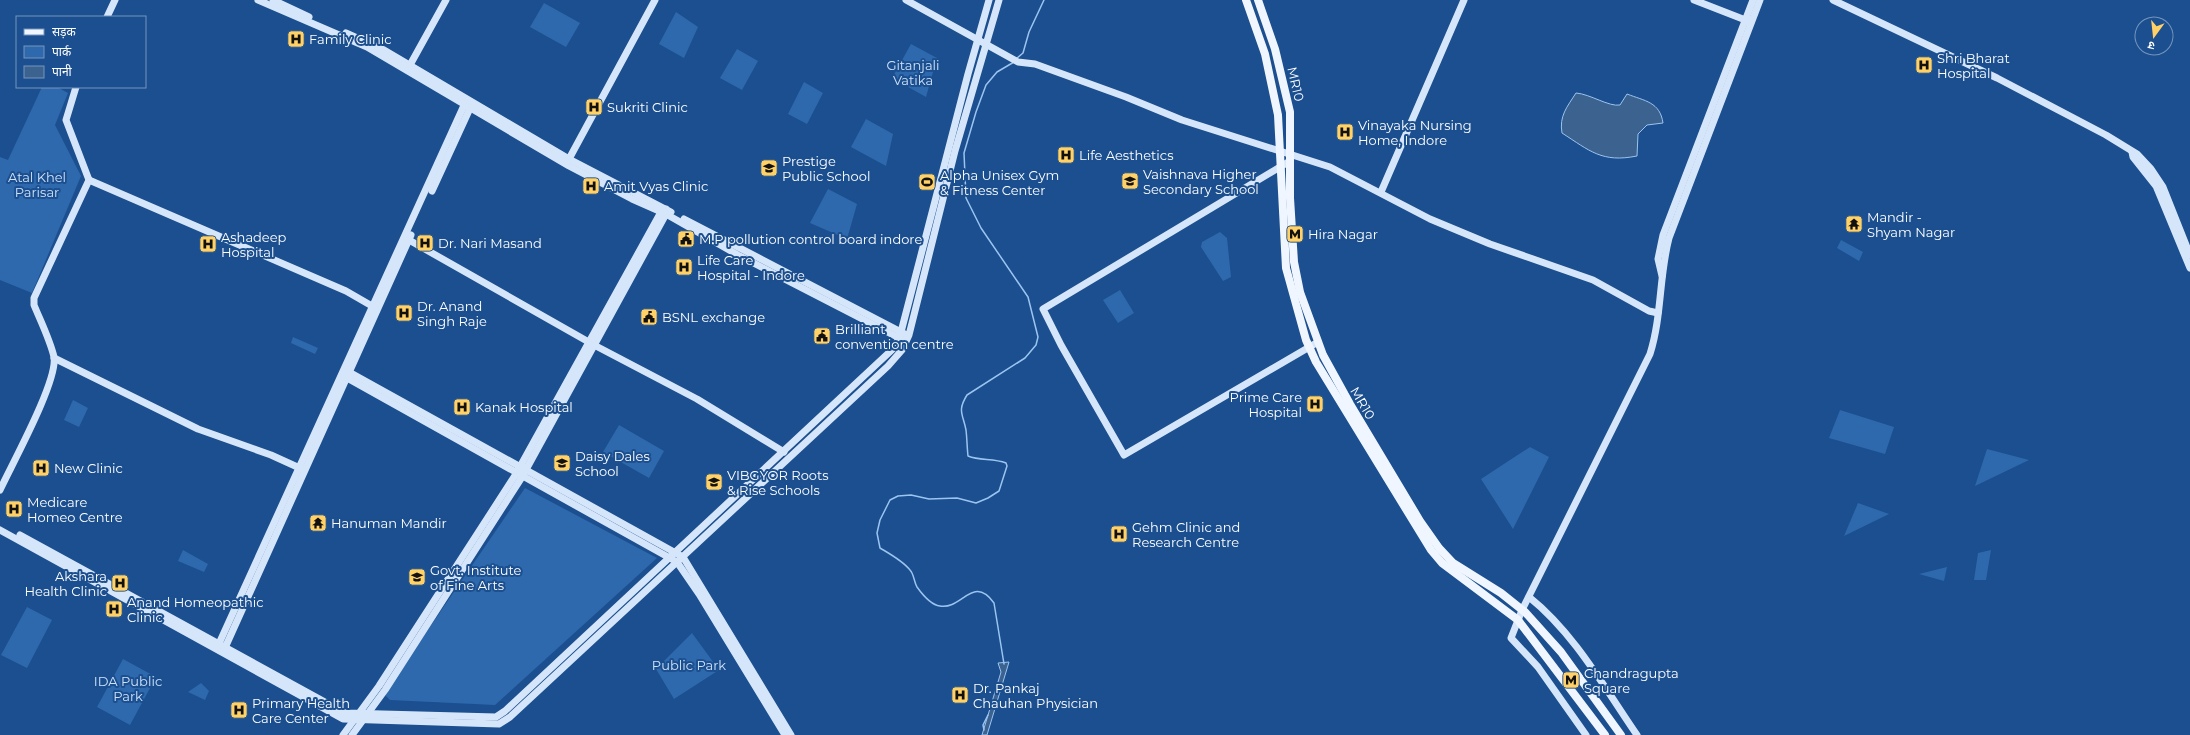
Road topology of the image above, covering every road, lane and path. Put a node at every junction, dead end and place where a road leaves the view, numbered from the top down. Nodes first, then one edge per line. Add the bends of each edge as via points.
1 (115, 0) edge
2 (258, 0) edge
3 (273, 0) edge
4 (446, 0) edge
5 (655, 0) edge
6 (906, 0) edge
7 (990, 0) edge
8 (998, 0) edge
9 (1246, 0) edge
10 (1258, 0) edge
11 (1464, 0) edge
12 (1694, 0) edge
13 (1753, 0) edge
14 (1760, 0) edge
15 (1833, 0) edge
16 (108, 16) edge
17 (1748, 21) junction
18 (978, 39) junction
19 (985, 44) junction
20 (410, 65) junction
21 (76, 88) edge
22 (469, 103) junction
23 (1280, 151) junction
24 (2132, 152) junction
25 (1290, 158) junction
26 (569, 159) junction
27 (1280, 166) junction
28 (89, 180) junction
29 (1380, 192) junction
30 (664, 212) junction
31 (409, 240) junction
32 (2190, 255) edge
33 (2190, 268) edge
34 (372, 306) junction
35 (1658, 313) junction
36 (900, 335) junction
37 (908, 339) junction
38 (1318, 342) junction
39 (592, 343) junction
40 (1309, 348) junction
41 (54, 358) junction
42 (348, 375) junction
43 (784, 452) junction
44 (523, 468) junction
45 (303, 470) junction
46 (519, 476) junction
47 (0, 490) edge
48 (0, 525) edge
49 (0, 530) edge
50 (675, 552) junction
51 (683, 557) junction
52 (670, 558) junction
53 (677, 562) junction
54 (1529, 596) junction
55 (1522, 610) junction
56 (1518, 620) junction
57 (221, 648) junction
58 (369, 713) junction
59 (362, 716) junction
60 (355, 720) junction
61 (343, 735) edge
62 (352, 735) edge
63 (785, 735) edge
64 (791, 735) edge
65 (1586, 735) edge
66 (1605, 735) edge
67 (1620, 735) edge
68 (1637, 735) edge

1 - 16 street
2 - 22 street via 367,47
3 - 20 street via 369,42
4 - 20 street
5 - 26 street
6 - 18 street
7 - 18 street
8 - 19 street
9 - 23 main road, MR10 via 1272,79
10 - 25 main road, MR10 via 1275,49 1290,112
11 - 29 street
12 - 17 street
13 - 17 street
14 - 17 street
15 - 24 street via 1998,78 2106,135
17 - 35 street via 1664,243
18 - 19 street
18 - 36 street
19 - 23 street via 1018,62 1035,64 1182,120
19 - 37 street via 951,166
20 - 22 street
21 - 28 street via 66,120
22 - 26 street
22 - 30 street via 569,166
22 - 31 street
22 - 34 street
23 - 25 street
23 - 27 main road, MR10
24 - 32 street via 2151,169 2163,187
24 - 33 street via 2133,157 2156,186
25 - 27 street
25 - 29 street via 1330,167
25 - 38 main road, MR10 via 1294,262 1300,292
26 - 30 street
27 - 40 main road, MR10 via 1286,268
27 - 40 street via 1043,309 1124,455
28 - 34 street via 346,291
28 - 41 street via 34,298 34,305
29 - 35 street via 1430,220 1594,280 1649,311
30 - 36 street via 745,258
30 - 39 street
31 - 39 street
31 - 42 street
34 - 45 street
35 - 54 street via 1650,354
36 - 37 street
36 - 43 street via 890,353
37 - 51 street via 888,366
38 - 40 street
38 - 55 main road, MR10 via 1350,404 1439,548 1453,563 1501,593
39 - 43 street via 697,399
39 - 44 street
40 - 56 main road, MR10 via 1430,550 1442,563
41 - 45 street via 198,429 271,455
41 - 47 street via 47,393
42 - 44 street
42 - 45 street
42 - 46 street
43 - 50 street
44 - 46 street
44 - 50 street
45 - 57 street
46 - 52 street
46 - 58 street
46 - 59 street
48 - 57 street
49 - 57 street
50 - 51 street
50 - 52 street
51 - 53 street
51 - 64 street
52 - 53 street
52 - 58 street via 496,717
53 - 59 street via 510,717 499,724
53 - 63 street
54 - 55 street
54 - 68 street via 1562,628
55 - 56 street
55 - 67 main road, MR10 via 1561,652
56 - 65 street via 1511,638 1538,667
56 - 66 main road, MR10
57 - 59 street via 345,713
57 - 60 street via 343,719
58 - 59 street
59 - 60 street
59 - 62 street
60 - 61 street

